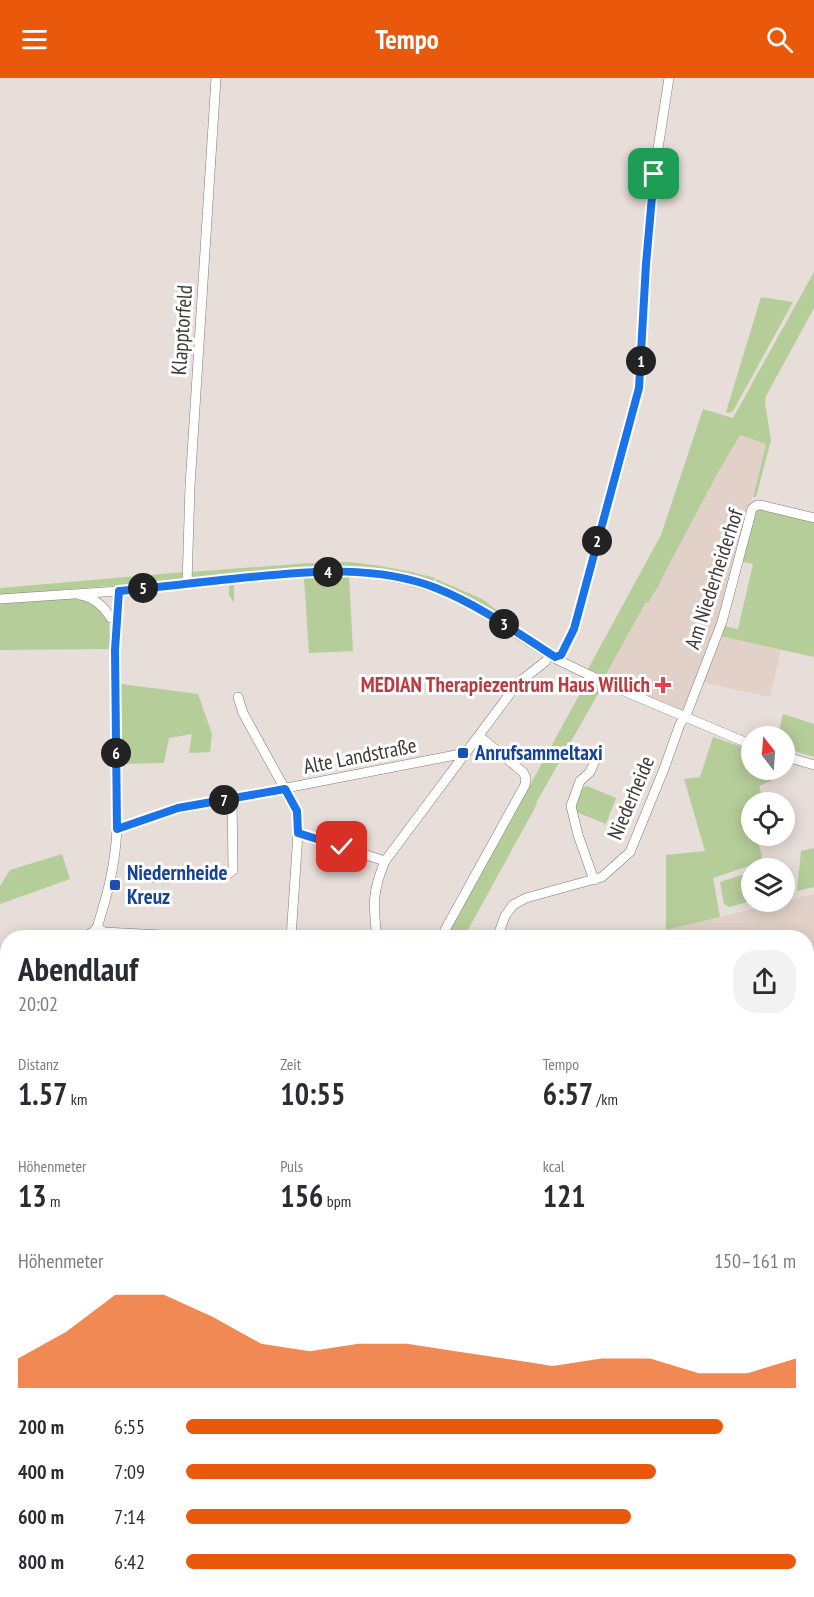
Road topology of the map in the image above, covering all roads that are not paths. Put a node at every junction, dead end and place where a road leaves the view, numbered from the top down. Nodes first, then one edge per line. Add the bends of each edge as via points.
1 (216, 78) edge
2 (669, 78) edge
3 (814, 518) edge
4 (187, 584) junction
5 (114, 591) junction
6 (60, 594) junction
7 (0, 599) edge
8 (111, 618) junction
9 (115, 650) junction
10 (550, 659) junction
11 (238, 697) dead end
12 (684, 717) junction
13 (479, 736) junction
14 (741, 740) edge
15 (598, 752) dead end
16 (466, 753) junction
17 (795, 759) edge
18 (814, 765) edge
19 (285, 789) junction
20 (232, 799) junction
21 (117, 829) junction
22 (298, 833) junction
23 (385, 861) junction
24 (155, 878) dead end
25 (594, 880) junction
26 (97, 928) joint
27 (100, 930) edge
28 (292, 930) edge
29 (376, 930) edge
30 (445, 930) dead end
31 (500, 930) edge

1 - 4 street, Klapptorfeld
2 - 10 street via 654,174 639,388 574,629 561,655
3 - 12 street, Am Niederheiderhof via 762,505 752,509 722,622
4 - 5 street
4 - 10 street via 308,572 371,573 404,579 469,603
5 - 6 street
5 - 8 street
5 - 9 street
6 - 7 street
6 - 8 street via 84,595 104,607
8 - 9 street
9 - 21 street
10 - 12 street
10 - 13 street via 518,683
11 - 19 street
12 - 14 street
12 - 25 street, Niederheide via 630,852
13 - 16 street
13 - 30 street via 523,772 525,785
15 - 25 street, Niederheide via 591,772 580,781 571,806
16 - 19 street, Alte Landstraße
16 - 23 street
17 - 18 street
19 - 20 street, Alte Landstraße
19 - 22 street via 297,811
20 - 21 street, Alte Landstraße via 178,808
20 - 24 street via 233,870 227,875
21 - 26 street via 111,880
22 - 23 street
22 - 28 street
23 - 29 street via 374,892
25 - 31 street, Niederheide via 526,898 513,905
26 - 27 street

